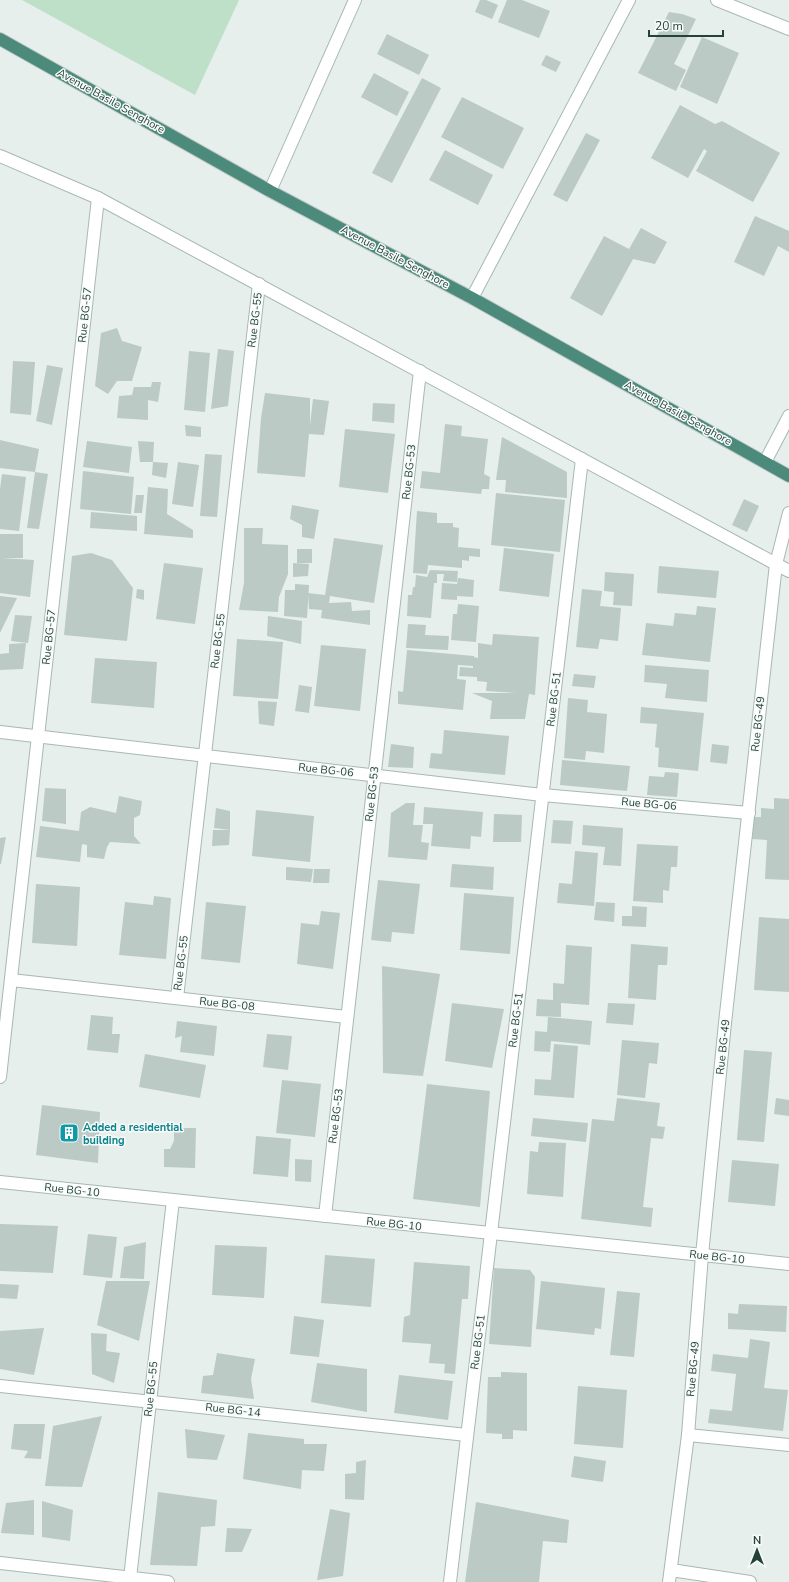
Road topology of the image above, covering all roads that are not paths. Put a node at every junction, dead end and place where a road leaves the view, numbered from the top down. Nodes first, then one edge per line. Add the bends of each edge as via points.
1 (355, 0) edge
2 (629, 0) edge
3 (717, 0) edge
4 (789, 29) edge
5 (0, 39) edge
6 (0, 156) edge
7 (270, 190) junction
8 (98, 198) junction
9 (259, 284) junction
10 (472, 298) junction
11 (420, 372) junction
12 (789, 416) edge
13 (582, 459) junction
14 (765, 462) junction
15 (789, 476) edge
16 (789, 513) edge
17 (776, 564) junction
18 (789, 571) edge
19 (0, 732) edge
20 (38, 737) junction
21 (205, 756) junction
22 (374, 775) junction
23 (542, 795) junction
24 (749, 813) junction
25 (11, 980) junction
26 (177, 998) junction
27 (347, 1017) junction
28 (0, 1076) edge
29 (0, 1182) edge
30 (173, 1200) junction
31 (325, 1216) junction
32 (491, 1234) junction
33 (702, 1255) junction
34 (789, 1264) edge
35 (0, 1386) edge
36 (150, 1402) junction
37 (467, 1435) junction
38 (688, 1435) junction
39 (789, 1445) edge
40 (0, 1563) edge
41 (671, 1570) junction
42 (130, 1578) junction
43 (112, 1579) edge
44 (168, 1582) edge
45 (450, 1582) edge
46 (669, 1582) edge
47 (750, 1582) edge

1 - 7 street
2 - 10 street
3 - 4 street
5 - 7 highway, Avenue Basile Senghore
6 - 8 street
7 - 10 highway, Avenue Basile Senghore
8 - 9 street
8 - 20 street, Rue BG-57
9 - 11 street
9 - 21 street, Rue BG-55
10 - 14 highway, Avenue Basile Senghore
11 - 13 street
11 - 22 street, Rue BG-53
12 - 14 street
13 - 17 street
13 - 23 street, Rue BG-51
14 - 15 highway, Avenue Basile Senghore
16 - 17 street, Rue BG-49
17 - 18 street
17 - 24 street, Rue BG-49
19 - 20 street, Rue BG-06
20 - 21 street, Rue BG-06
20 - 25 street, Rue BG-57
21 - 22 street, Rue BG-06
21 - 26 street, Rue BG-55
22 - 23 street, Rue BG-06
22 - 27 street, Rue BG-53
23 - 24 street, Rue BG-06
23 - 32 street, Rue BG-51
24 - 33 street, Rue BG-49
25 - 26 street, Rue BG-08
25 - 28 street, Rue BG-57
26 - 27 street, Rue BG-08
27 - 31 street, Rue BG-53
29 - 30 street, Rue BG-10
30 - 31 street, Rue BG-10
30 - 36 street, Rue BG-55
31 - 32 street, Rue BG-10
32 - 33 street, Rue BG-10
32 - 37 street, Rue BG-51
33 - 34 street, Rue BG-10
33 - 38 street, Rue BG-49
35 - 36 street, Rue BG-14
36 - 37 street, Rue BG-14
36 - 42 street, Rue BG-55
37 - 45 street, Rue BG-51
38 - 39 street
38 - 41 street, Rue BG-49
40 - 43 street
41 - 46 street, Rue BG-49
41 - 47 street
42 - 43 street
42 - 44 street

